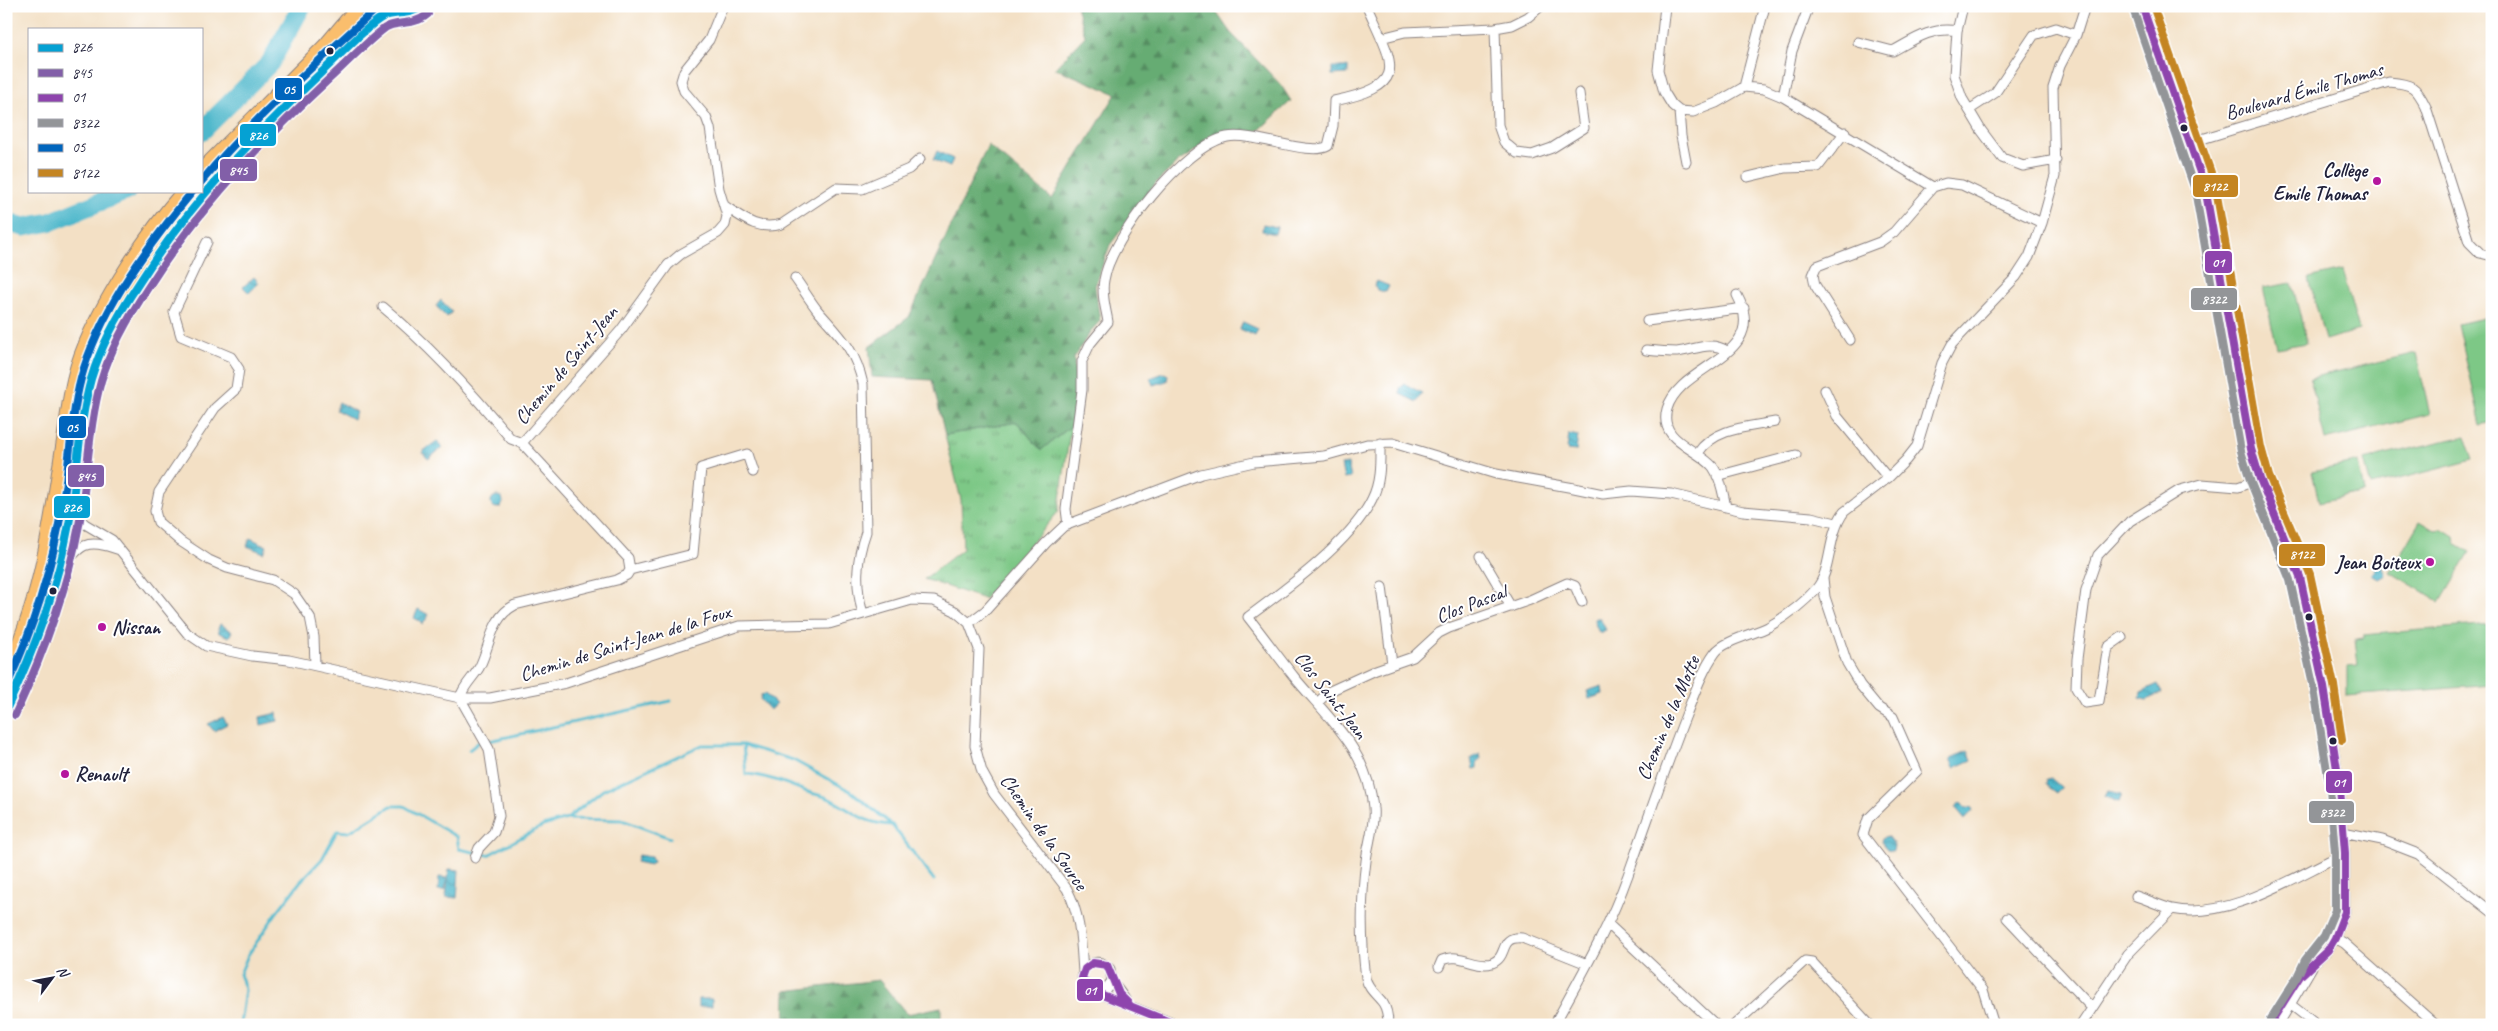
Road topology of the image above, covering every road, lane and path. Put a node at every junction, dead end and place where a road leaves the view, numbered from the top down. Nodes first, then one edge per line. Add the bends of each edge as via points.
1 (358, 6) edge
2 (378, 6) edge
3 (422, 6) edge
4 (722, 6) edge
5 (1367, 6) edge
6 (1541, 6) edge
7 (1665, 6) edge
8 (1765, 6) edge
9 (1809, 6) edge
10 (1964, 6) edge
11 (2085, 6) edge
12 (2142, 6) edge
13 (391, 15) junction
14 (1496, 28) junction
15 (1957, 31) junction
16 (2076, 35) junction
17 (1381, 38) junction
18 (1858, 42) dead end
19 (1744, 86) junction
20 (1579, 93) dead end
21 (1783, 97) junction
22 (1969, 110) junction
23 (1679, 111) junction
24 (1845, 132) junction
25 (2192, 142) junction
26 (920, 159) dead end
27 (2056, 160) junction
28 (1686, 162) dead end
29 (202, 170) edge
30 (1748, 177) dead end
31 (1933, 187) junction
32 (183, 192) edge
33 (724, 206) junction
34 (2042, 222) junction
35 (207, 242) dead end
36 (2492, 256) edge
37 (795, 278) dead end
38 (1737, 295) dead end
39 (384, 307) dead end
40 (1744, 308) junction
41 (1648, 321) dead end
42 (1850, 340) dead end
43 (1646, 350) dead end
44 (1726, 351) junction
45 (1825, 390) dead end
46 (1775, 422) dead end
47 (522, 443) junction
48 (1380, 443) junction
49 (1698, 453) junction
50 (1796, 455) dead end
51 (753, 472) dead end
52 (1718, 476) junction
53 (1888, 478) junction
54 (2260, 479) junction
55 (1726, 507) junction
56 (71, 512) junction
57 (1836, 523) junction
58 (1068, 525) junction
59 (120, 550) junction
60 (1481, 556) dead end
61 (630, 570) junction
62 (1823, 578) junction
63 (56, 582) junction
64 (1382, 587) dead end
65 (1582, 602) dead end
66 (1511, 607) junction
67 (863, 614) junction
68 (969, 623) junction
69 (2122, 637) dead end
70 (1392, 664) junction
71 (314, 665) junction
72 (6, 673) edge
73 (460, 698) junction
74 (1318, 703) junction
75 (6, 711) edge
76 (2344, 832) junction
77 (2345, 853) junction
78 (475, 858) dead end
79 (2136, 896) dead end
80 (2172, 909) junction
81 (2492, 912) edge
82 (2007, 918) dead end
83 (1608, 924) junction
84 (2334, 938) junction
85 (1081, 945) junction
86 (1098, 962) junction
87 (1587, 964) junction
88 (1439, 967) dead end
89 (1083, 973) junction
90 (1112, 981) junction
91 (1094, 992) junction
92 (2288, 1002) junction
93 (1129, 1004) junction
94 (2092, 1008) junction
95 (1178, 1025) edge
96 (1388, 1025) edge
97 (1554, 1025) edge
98 (1716, 1025) edge
99 (1734, 1025) edge
100 (1870, 1025) edge
101 (1994, 1025) edge
102 (2081, 1025) edge
103 (2269, 1025) edge
104 (2278, 1025) edge
105 (2317, 1025) edge
106 (2436, 1025) edge

1 - 29 main road via 325,46
2 - 13 main road
3 - 13 main road via 410,15
4 - 33 street, Chemin de Saint-Jean via 709,40 689,63 681,81 684,91 706,117 710,128
5 - 17 street
6 - 14 street via 1512,25
7 - 23 street via 1658,70 1664,92
8 - 19 street
9 - 21 street via 1792,50
10 - 15 street
11 - 16 street
12 - 25 street
13 - 56 main road via 382,18 340,57 216,178 149,265 120,313 91,379
14 - 17 street via 1405,32
14 - 20 street via 1498,125 1504,142 1517,153 1532,155 1552,148 1584,128
15 - 18 street via 1947,29 1925,34 1893,51
15 - 22 street via 1954,75
16 - 22 street via 2056,28 2034,35 1995,93
16 - 27 street via 2052,88
17 - 58 street via 1390,75 1377,88 1334,101 1328,146 1312,148 1254,137 1227,137 1216,142 1178,167 1159,186 1113,251 1103,283 1108,322 1090,344 1082,361 1082,390 1066,509
19 - 21 street via 1764,89
19 - 23 street via 1716,104 1693,112
21 - 24 street via 1815,118
22 - 27 street via 2002,158 2023,166
23 - 28 street
24 - 30 street via 1818,167 1784,168
24 - 31 street
25 - 36 street, Boulevard Émile Thomas via 2389,82 2409,84 2420,94 2426,107 2469,242 2480,253
25 - 54 street via 2205,187 2242,403
26 - 33 street via 909,169 862,189 836,188 782,224 763,227 752,224
27 - 34 street via 2055,176
31 - 34 street via 1946,183 1962,185
31 - 42 street via 1894,232 1880,242 1817,266 1813,275 1815,285
32 - 72 main road via 150,235 87,342 75,375 66,421 44,564
33 - 47 street, Chemin de Saint-Jean via 725,225 718,233 668,265 621,330
34 - 53 street via 2016,277 1952,344 1942,363 1917,446
35 - 71 street via 174,312 182,336 231,357 239,369 236,389 215,408 159,492 155,511 158,522 209,560 273,580 294,594 310,617
37 - 67 street via 817,310 841,334 858,364 862,384 866,532 858,554 856,582
38 - 40 street
39 - 47 street via 455,373 511,439
40 - 41 street
40 - 44 street via 1746,327 1739,341
43 - 44 street via 1678,352 1710,345
44 - 49 street via 1676,394 1668,408 1666,422 1673,438
45 - 53 street via 1837,416
46 - 49 street via 1724,432 1704,443
47 - 61 street, Chemin de Saint-Jean via 628,558
48 - 55 street via 1394,443 1496,474 1603,494 1631,491 1671,494
48 - 58 street via 1324,456 1254,462 1201,474
48 - 74 street, Clos Saint-Jean via 1380,474 1373,498 1359,522 1304,576 1248,618
49 - 52 street
50 - 52 street
51 - 61 street via 747,454 701,468 693,554
52 - 55 street
53 - 57 street via 1844,512
54 - 69 street via 2238,487 2202,484 2180,490 2130,521 2098,555 2086,590 2077,659 2076,688 2085,703 2099,701 2108,646
54 - 76 street via 2300,577 2324,687
55 - 57 street
56 - 59 street, Chemin de Saint-Jean de la Foux via 112,540
56 - 63 main road
57 - 62 street, Chemin de la Motte
58 - 68 street via 1046,543 986,610
59 - 63 street via 102,543 85,544 74,553
59 - 71 street, Chemin de Saint-Jean de la Foux via 187,633 206,646
60 - 66 street
61 - 73 street via 616,580 506,610 498,619 479,668
62 - 83 street, Chemin de la Motte via 1818,588 1796,608 1770,626 1715,652 1676,741
62 - 101 street via 1825,597 1847,663 1860,686 1879,708 1893,717 1917,771 1868,819 1863,835 1984,990
63 - 75 main road via 35,647
64 - 70 street
65 - 66 street, Clos Pascal via 1575,586 1567,583
66 - 70 street, Clos Pascal via 1449,628 1439,633 1413,658
67 - 68 street, Chemin de Saint-Jean de la Foux via 912,600 934,601 955,611
67 - 73 street, Chemin de Saint-Jean de la Foux via 829,624 739,626 566,683 490,698
68 - 85 street, Chemin de la Source via 979,649 975,746 982,772 994,794 1067,888 1079,916
70 - 74 street, Clos Pascal via 1330,691
71 - 73 street, Chemin de Saint-Jean de la Foux
73 - 78 street via 489,749 499,816 494,832
74 - 96 street, Clos Saint-Jean via 1351,744 1369,785 1374,809 1363,907 1366,981 1383,1004
76 - 77 street
76 - 81 street via 2382,840 2418,854
77 - 80 street via 2235,905 2202,910
77 - 84 street via 2345,912
79 - 80 street
80 - 94 street via 2128,954
82 - 94 street
83 - 87 street, Chemin de la Motte
83 - 98 street
84 - 92 street via 2328,950 2300,976
84 - 106 street via 2366,962
85 - 86 street
85 - 89 street, Chemin de la Source
86 - 89 street via 1088,965
86 - 90 street via 1110,969
87 - 88 street via 1522,938 1513,938 1506,942 1494,962 1486,964 1451,956 1442,960
87 - 97 street, Chemin de la Motte
89 - 91 street via 1083,983
90 - 91 street via 1104,991
90 - 93 street
91 - 93 street
92 - 103 street
92 - 104 street
92 - 105 street
93 - 95 street
94 - 102 street
99 - 100 street via 1805,961 1812,962

